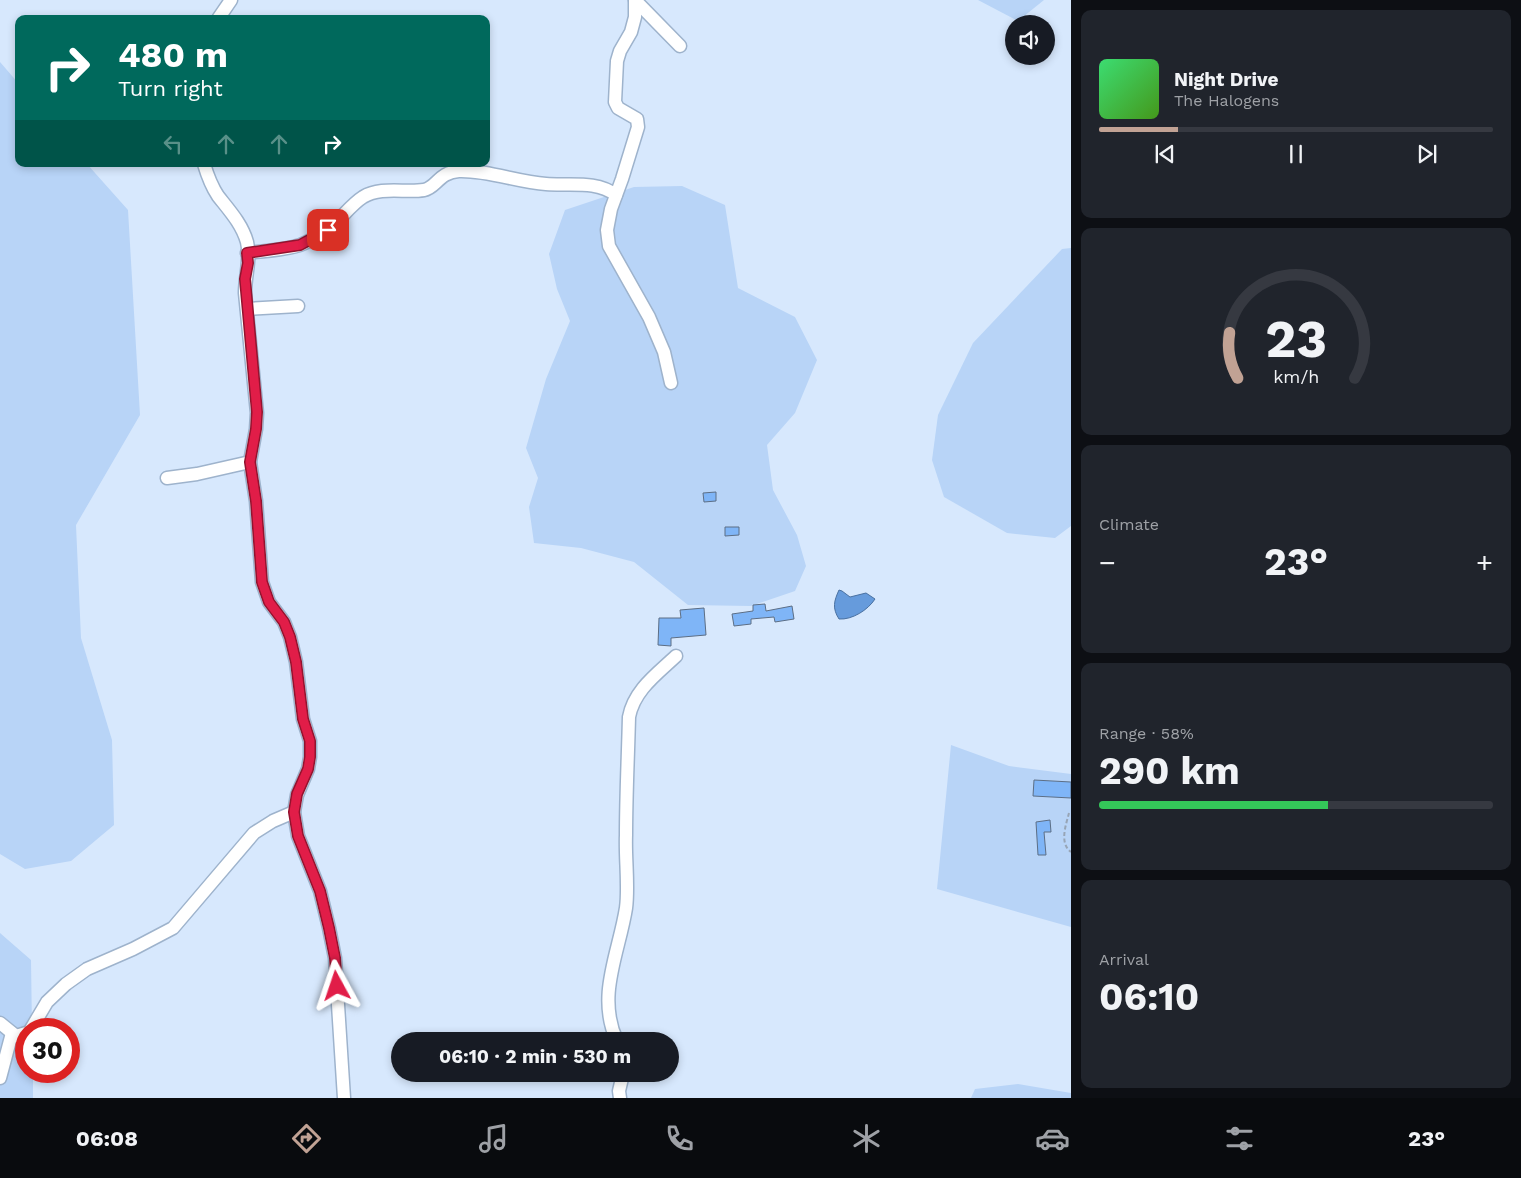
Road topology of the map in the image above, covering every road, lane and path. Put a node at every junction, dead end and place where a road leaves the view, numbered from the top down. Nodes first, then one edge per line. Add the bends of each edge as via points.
1 (231, 0) edge
2 (635, 0) edge
3 (221, 15) edge
4 (680, 46) dead end
5 (205, 167) edge
6 (616, 195) junction
7 (247, 253) junction
8 (298, 306) dead end
9 (247, 309) junction
10 (671, 383) dead end
11 (250, 462) junction
12 (167, 478) dead end
13 (676, 656) dead end
14 (294, 812) junction
15 (1069, 813) dead end
16 (1071, 852) edge
17 (38, 1018) edge
18 (0, 1023) edge
19 (613, 1032) edge
20 (12, 1033) junction
21 (15, 1035) edge
22 (0, 1078) edge
23 (621, 1082) edge
24 (344, 1098) edge
25 (620, 1098) edge

1 - 3 street
2 - 4 street
2 - 6 street via 631,32 617,61 614,102 637,119 638,127
5 - 7 street via 217,194 231,211 247,242
6 - 7 street via 598,186 545,184 459,171 445,174 426,190 364,196 328,230 300,245
6 - 10 street via 607,230 609,246 660,343
7 - 9 street
8 - 9 street
9 - 11 street via 257,412
11 - 12 street
11 - 14 street via 262,582 269,602 284,622 290,637 303,719 310,741 308,769 297,794
13 - 19 street via 639,693 629,717 626,907 610,974 608,1007
14 - 17 street via 254,833 173,928 87,969 47,1002
14 - 24 street via 298,836 320,891 335,958
15 - 16 path via 1064,834
18 - 20 street
20 - 21 street
20 - 22 street
23 - 25 street

